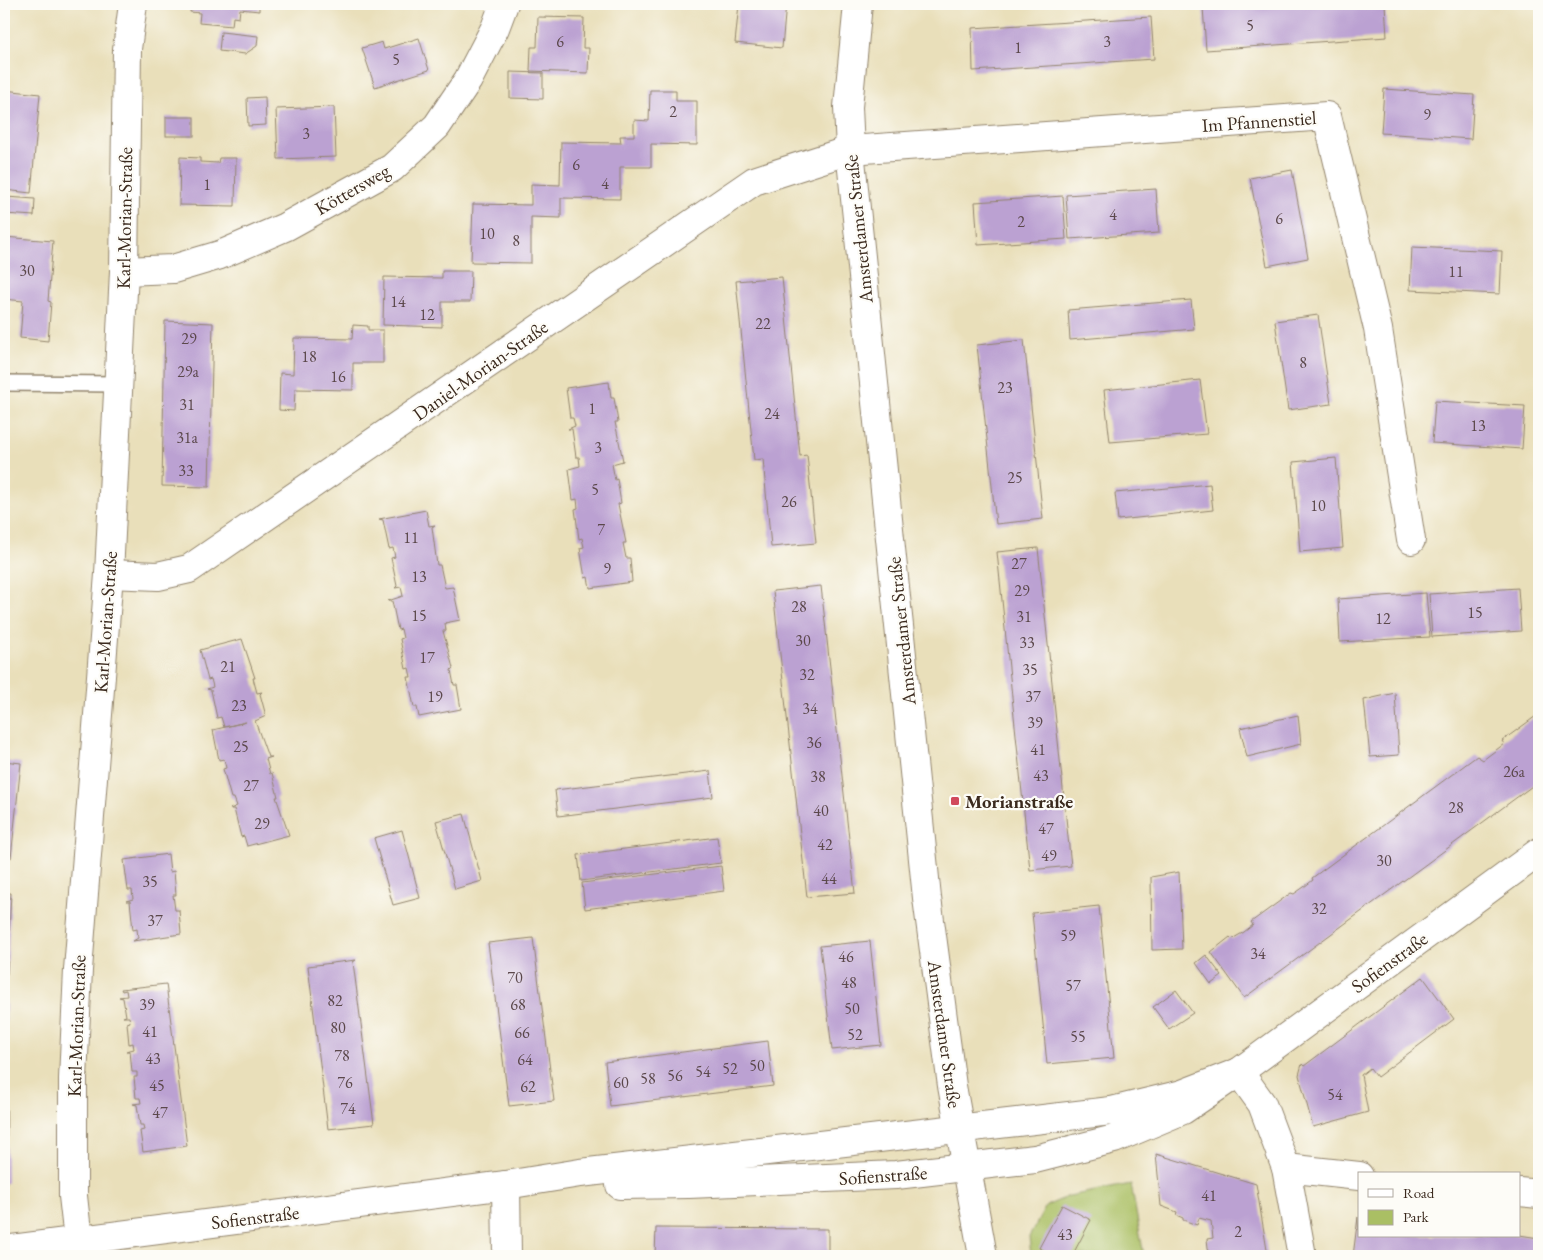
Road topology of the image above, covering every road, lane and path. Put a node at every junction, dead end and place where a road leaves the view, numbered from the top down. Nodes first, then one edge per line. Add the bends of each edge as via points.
1 (133, 4) edge
2 (504, 4) edge
3 (858, 4) edge
4 (850, 150) junction
5 (124, 271) junction
6 (4, 383) edge
7 (118, 384) junction
8 (1411, 540) dead end
9 (109, 574) junction
10 (1539, 852) edge
11 (1239, 1072) junction
12 (958, 1130) junction
13 (1286, 1168) junction
14 (966, 1169) junction
15 (1358, 1176) edge
16 (506, 1185) junction
17 (1520, 1192) edge
18 (1539, 1194) edge
19 (78, 1240) junction
20 (4, 1250) edge
21 (507, 1256) edge
22 (983, 1256) edge
23 (1302, 1256) edge

1 - 5 street, Karl-Morian-Straße via 127,49
2 - 5 street, Köttersweg via 468,80 437,126 392,168 285,227 220,255 173,269
3 - 4 street, Amsterdamer Straße via 848,107
4 - 8 street, Im Pfannenstiel via 1327,116 1378,329
4 - 9 street, Daniel-Morian-Straße via 754,181 188,569 158,576
4 - 12 street, Amsterdamer Straße via 927,898
5 - 7 street, Karl-Morian-Straße
6 - 7 lane
7 - 9 street, Karl-Morian-Straße
9 - 19 street, Karl-Morian-Straße via 78,970 73,1079 73,1196
10 - 11 street, Sofienstraße
11 - 12 street, Sofienstraße via 1182,1094 1111,1111
11 - 13 street via 1262,1104
11 - 14 street, Sofienstraße via 1183,1110 1114,1139 1062,1154
12 - 14 street, Amsterdamer Straße
12 - 16 street, Sofienstraße via 580,1173
13 - 15 street
13 - 23 street
14 - 16 street, Sofienstraße via 888,1176 689,1184
14 - 22 street, Amsterdamer Straße
16 - 19 street, Sofienstraße
16 - 21 street
17 - 18 street
19 - 20 street, Sofienstraße

